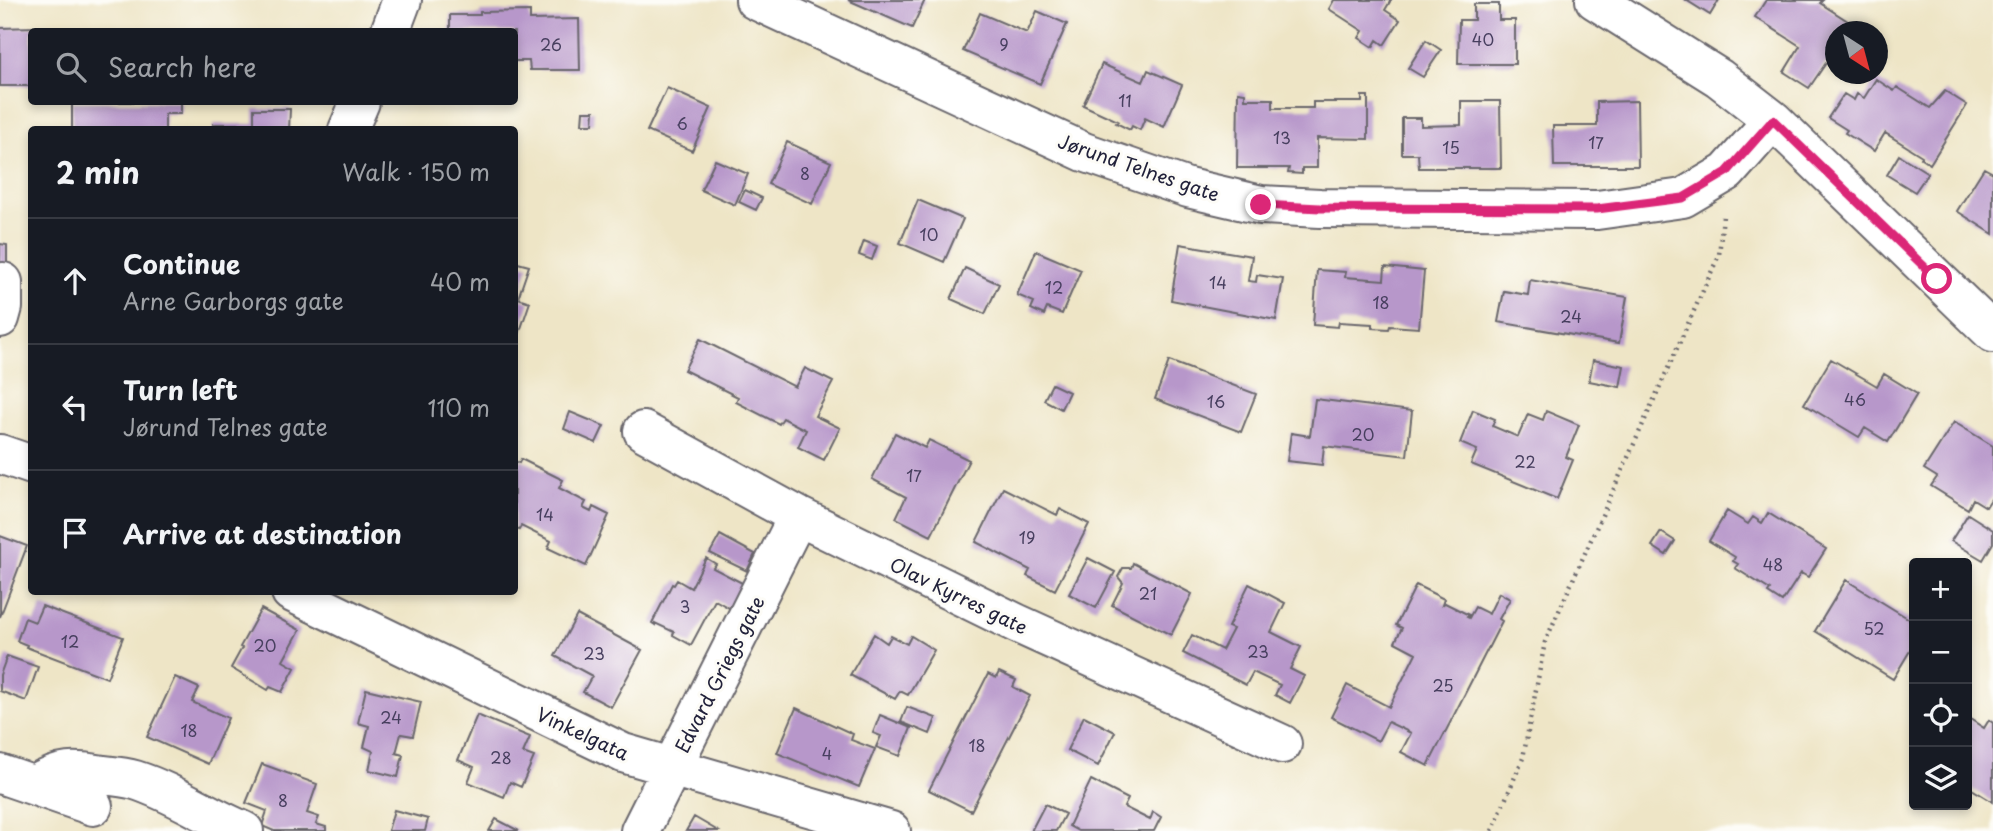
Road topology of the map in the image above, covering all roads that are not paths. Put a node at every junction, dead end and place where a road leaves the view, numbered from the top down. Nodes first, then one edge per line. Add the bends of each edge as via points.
1 (402, 0) edge
2 (755, 0) edge
3 (1595, 0) edge
4 (392, 28) edge
5 (359, 105) edge
6 (1773, 120) junction
7 (350, 126) edge
8 (1993, 333) edge
9 (643, 431) dead end
10 (0, 454) edge
11 (28, 464) edge
12 (798, 516) junction
13 (297, 595) edge
14 (1282, 744) dead end
15 (671, 768) junction
16 (18, 779) edge
17 (93, 806) dead end
18 (244, 831) edge
19 (640, 831) edge
20 (891, 831) edge

1 - 4 street
2 - 6 street, Jørund Telnes gate via 1084,152 1188,188 1261,205 1597,209 1683,198 1727,172
3 - 6 street via 1719,78
5 - 7 street
6 - 8 street
9 - 12 street, Olav Kyrres gate
10 - 11 street
12 - 14 street, Olav Kyrres gate via 1016,623
12 - 15 street, Edvard Griegs gate
13 - 15 street, Vinkelgata via 623,754
15 - 19 street, Edvard Griegs gate
15 - 20 street, Vinkelgata
16 - 17 street
16 - 18 street via 72,770 133,779

